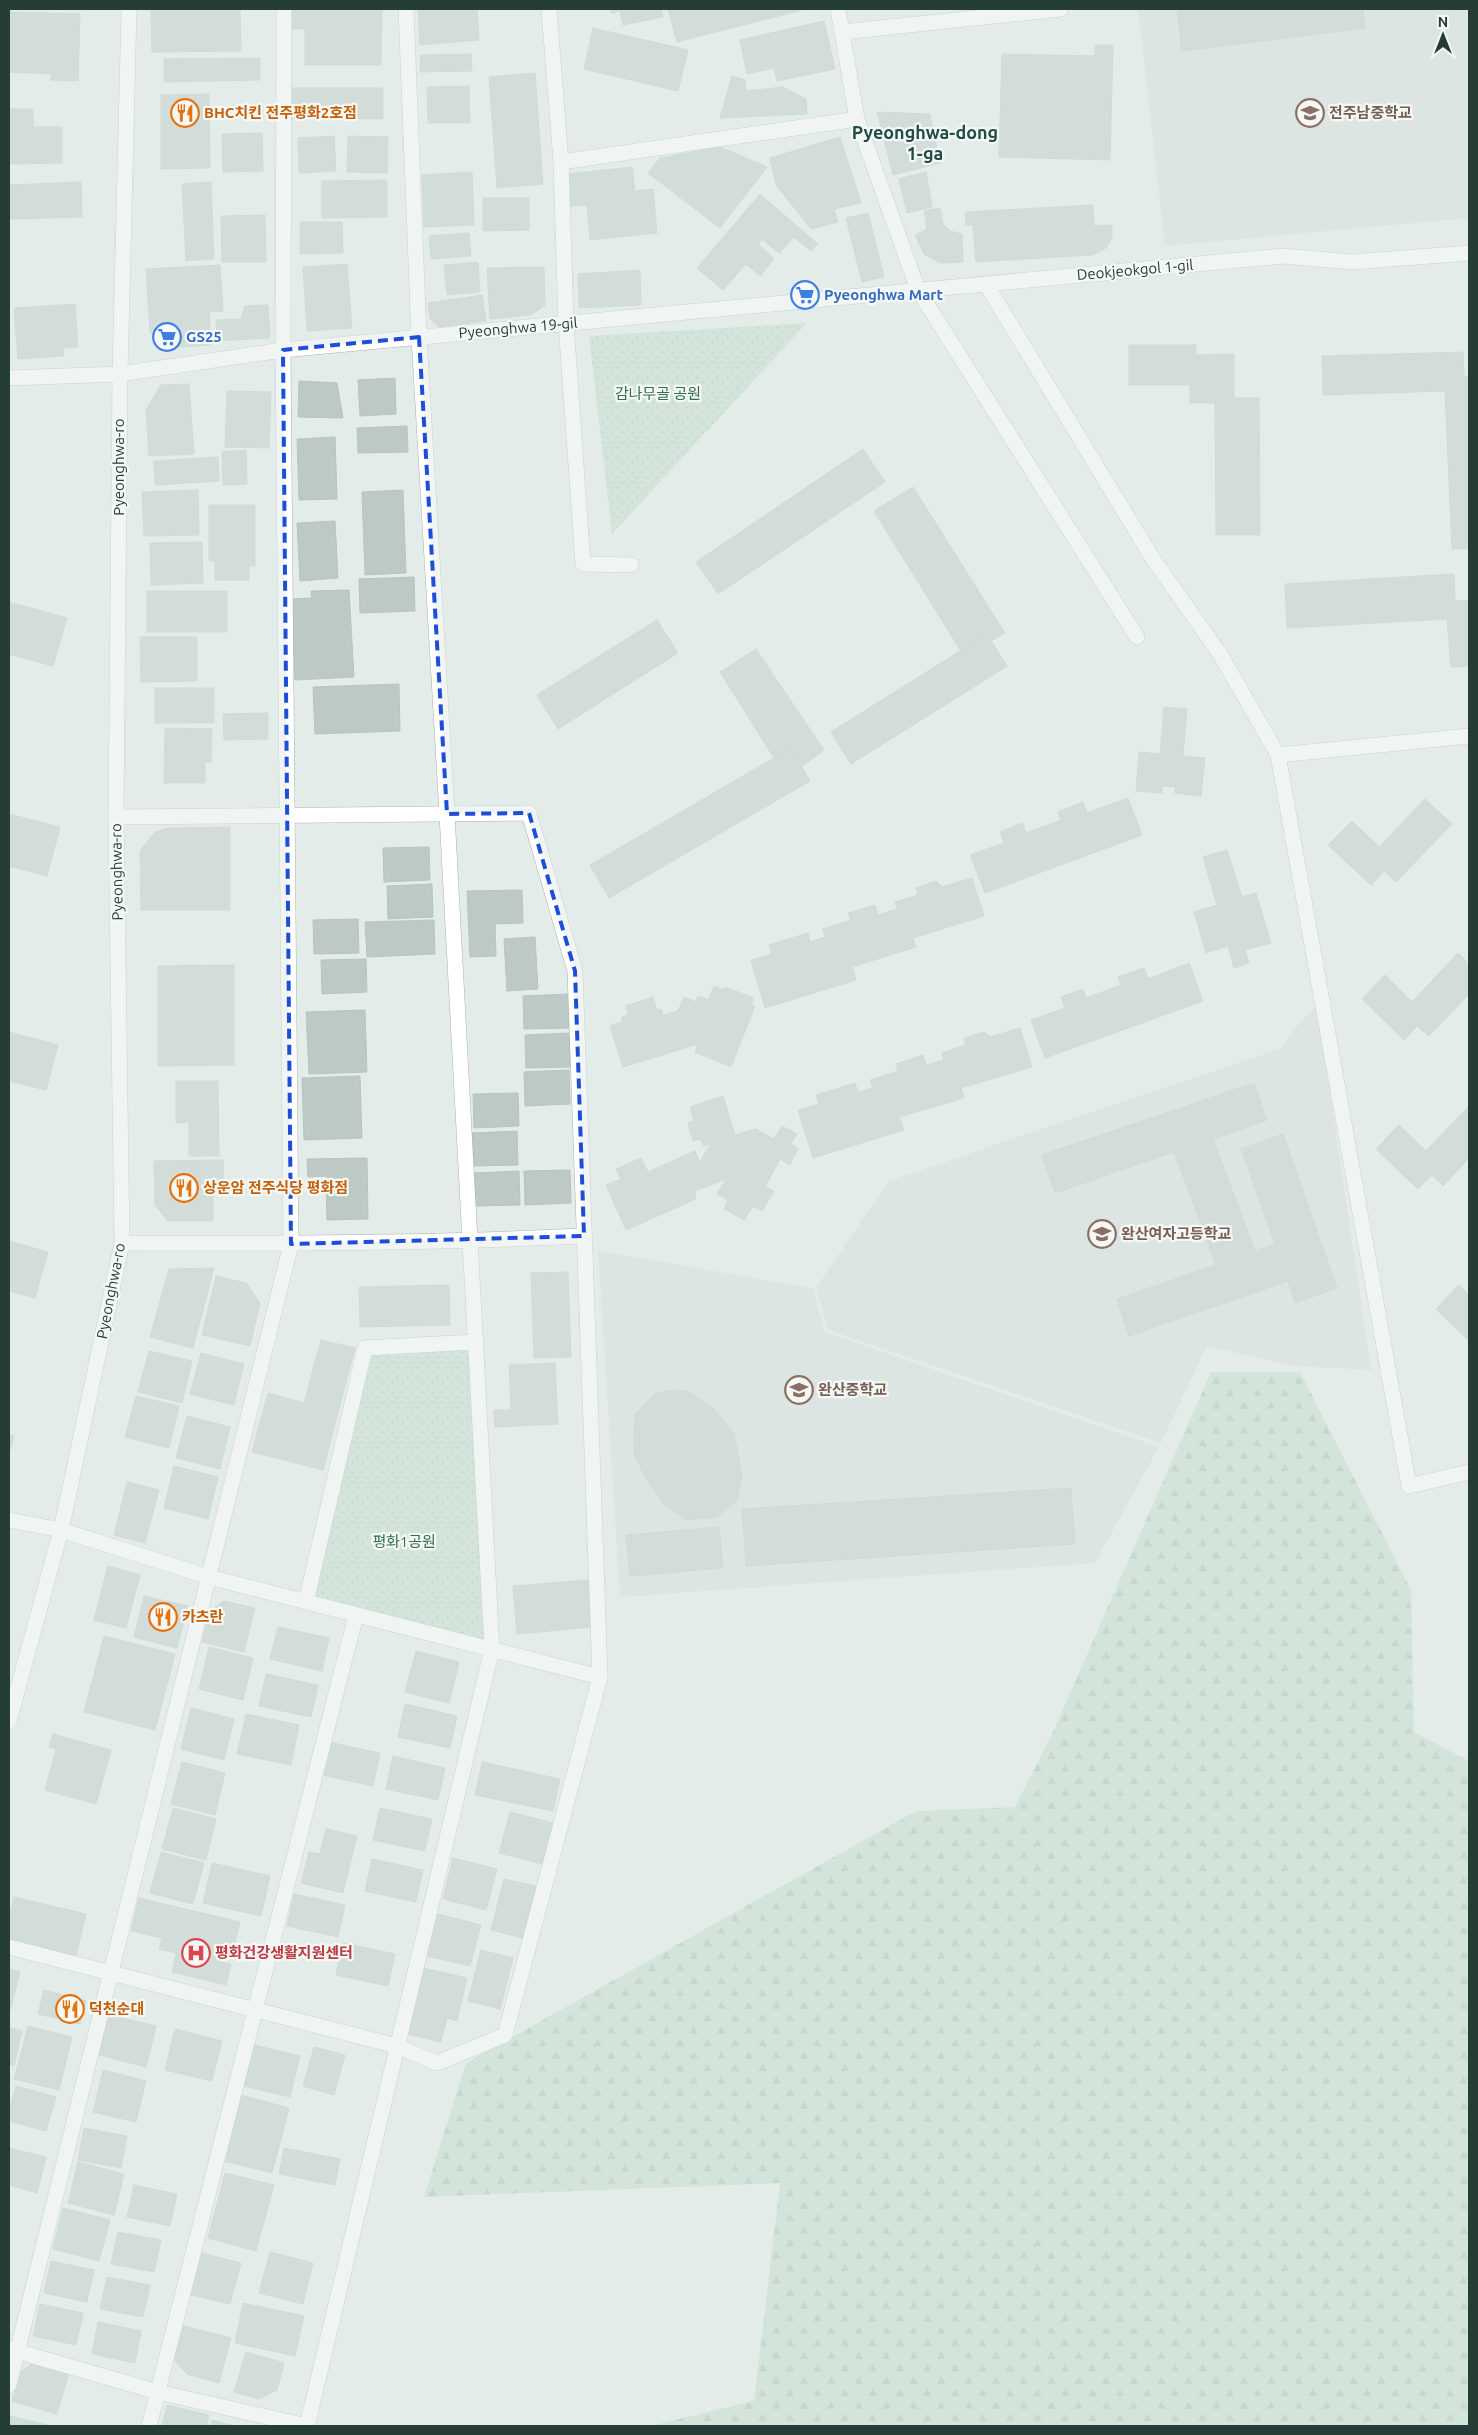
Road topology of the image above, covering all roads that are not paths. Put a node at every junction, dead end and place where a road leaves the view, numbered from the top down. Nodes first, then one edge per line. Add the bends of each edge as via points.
1 (129, 9) edge
2 (284, 9) edge
3 (406, 9) edge
4 (548, 9) edge
5 (838, 9) edge
6 (1061, 9) edge
7 (842, 32) junction
8 (857, 119) junction
9 (561, 162) junction
10 (1469, 253) edge
11 (986, 284) junction
12 (918, 290) junction
13 (566, 323) junction
14 (420, 337) junction
15 (283, 350) junction
16 (120, 374) junction
17 (9, 378) edge
18 (631, 565) dead end
19 (1136, 637) dead end
20 (1469, 736) edge
21 (1278, 755) junction
22 (447, 814) junction
23 (286, 815) junction
24 (116, 817) junction
25 (584, 1236) junction
26 (469, 1241) junction
27 (122, 1244) junction
28 (291, 1244) junction
29 (474, 1342) junction
30 (1469, 1472) edge
31 (9, 1520) edge
32 (61, 1530) junction
33 (209, 1577) junction
34 (306, 1602) junction
35 (356, 1615) junction
36 (492, 1649) junction
37 (600, 1677) junction
38 (9, 1722) edge
39 (9, 1947) edge
40 (112, 1974) junction
41 (256, 2010) junction
42 (397, 2046) junction
43 (13, 2350) edge
44 (9, 2384) edge
45 (158, 2392) junction
46 (149, 2426) edge
47 (307, 2426) edge

1 - 16 street, Pyeonghwa-ro
2 - 15 street
3 - 14 street
4 - 9 street
5 - 7 street
6 - 7 street
7 - 8 street
8 - 9 street
8 - 12 street
9 - 13 street
10 - 11 street, Deokjeokgol 1-gil via 1352,262 1283,256
11 - 12 street, Deokjeokgol 1-gil
11 - 21 street via 1153,559 1220,654
12 - 13 street, Pyeonghwa 19-gil
12 - 19 street
13 - 14 street, Pyeonghwa 19-gil
13 - 18 street via 583,564
14 - 15 street, Pyeonghwa 19-gil
14 - 22 street
15 - 16 street, Pyeonghwa 19-gil
15 - 23 street
16 - 17 street, Pyeonghwa 19-gil
16 - 24 street, Pyeonghwa-ro
20 - 21 street
21 - 30 street via 1409,1486
22 - 23 street
22 - 25 street via 529,813 575,971
22 - 26 street
23 - 24 street
23 - 28 street
24 - 27 street, Pyeonghwa-ro
25 - 26 street
25 - 37 street
26 - 28 street
26 - 29 street
27 - 28 street
27 - 32 street, Pyeonghwa-ro
28 - 33 street
29 - 34 street via 365,1348
29 - 36 street
31 - 32 street
32 - 33 street
32 - 38 street, Pyeonghwa-ro
33 - 34 street
33 - 40 street
34 - 35 street
35 - 36 street
35 - 41 street
36 - 37 street
36 - 42 street
37 - 42 street via 504,2035 437,2063
39 - 40 street
40 - 41 street
40 - 43 street
41 - 42 street
41 - 45 street
42 - 47 street
43 - 44 street
43 - 45 street
45 - 46 street
45 - 47 street

